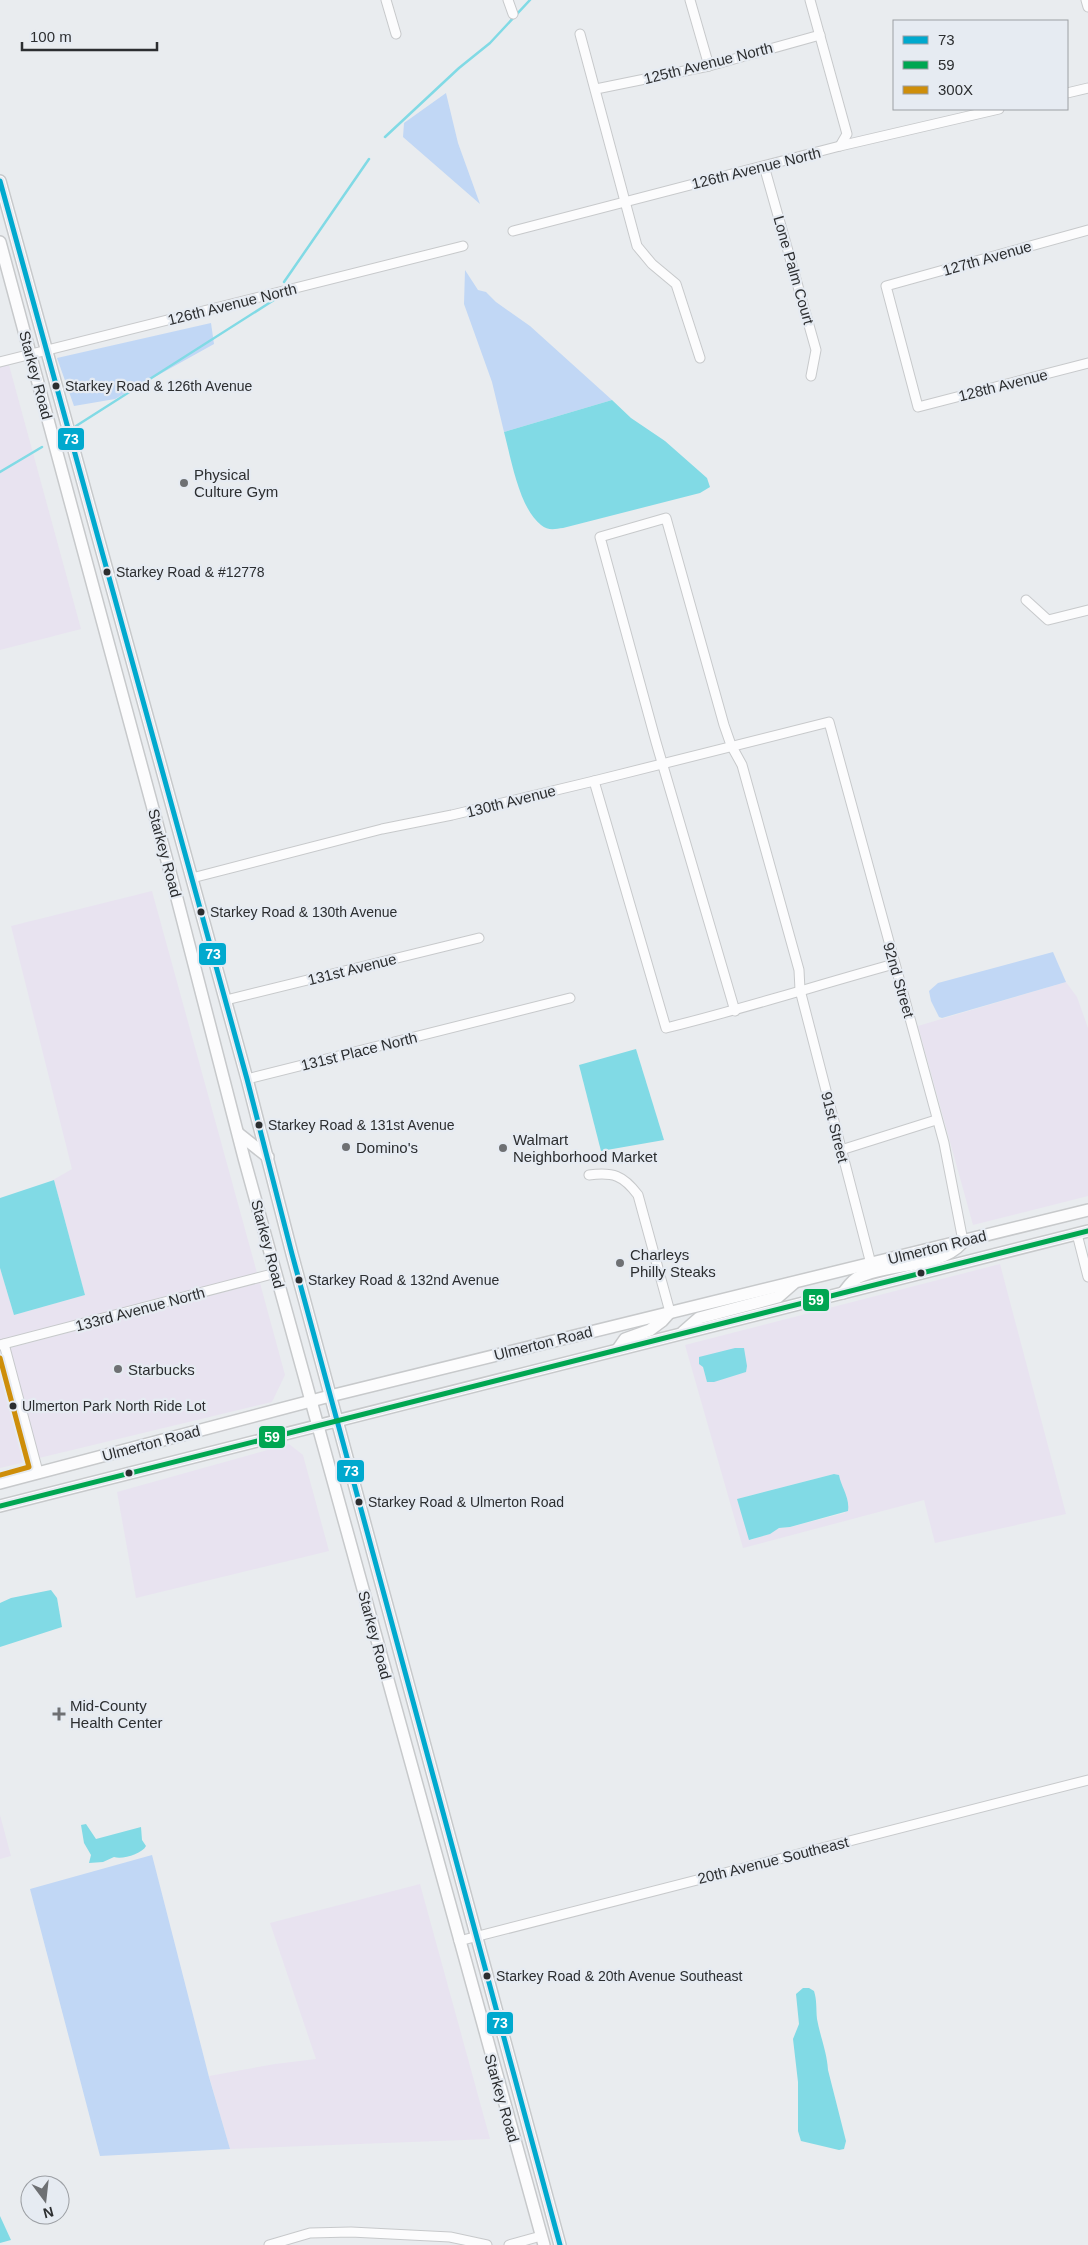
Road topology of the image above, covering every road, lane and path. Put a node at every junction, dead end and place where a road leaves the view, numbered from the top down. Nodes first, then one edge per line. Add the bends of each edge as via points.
1 (386, 0) edge
2 (508, 0) edge
3 (690, 0) edge
4 (810, 0) edge
5 (1086, 0) edge
6 (1088, 7) edge
7 (514, 14) dead end
8 (396, 34) dead end
9 (580, 34) dead end
10 (820, 35) junction
11 (709, 66) junction
12 (1088, 88) edge
13 (596, 89) junction
14 (1068, 93) edge
15 (996, 110) edge
16 (840, 146) junction
17 (764, 166) junction
18 (0, 181) edge
19 (625, 201) junction
20 (1088, 230) edge
21 (513, 231) dead end
22 (0, 242) edge
23 (463, 246) dead end
24 (46, 350) junction
25 (30, 354) junction
26 (700, 358) dead end
27 (0, 362) edge
28 (1088, 363) edge
29 (811, 376) dead end
30 (918, 407) joint
31 (1026, 600) dead end
32 (1088, 610) edge
33 (829, 722) joint
34 (731, 745) junction
35 (663, 762) junction
36 (594, 781) junction
37 (153, 809) junction
38 (192, 878) junction
39 (178, 902) junction
40 (479, 938) dead end
41 (894, 964) junction
42 (800, 990) junction
43 (570, 998) dead end
44 (226, 1000) junction
45 (735, 1011) junction
46 (248, 1079) junction
47 (936, 1120) junction
48 (239, 1134) junction
49 (841, 1150) junction
50 (268, 1156) junction
51 (589, 1175) dead end
52 (1088, 1210) edge
53 (1088, 1222) edge
54 (1083, 1232) edge
55 (963, 1241) junction
56 (871, 1264) junction
57 (276, 1273) junction
58 (1088, 1277) edge
59 (796, 1281) junction
60 (842, 1293) junction
61 (670, 1312) junction
62 (680, 1334) junction
63 (2, 1345) edge
64 (618, 1349) junction
65 (330, 1396) junction
66 (311, 1401) junction
67 (337, 1420) junction
68 (318, 1425) junction
69 (38, 1472) junction
70 (0, 1482) edge
71 (0, 1506) edge
72 (1088, 1780) edge
73 (476, 1936) junction
74 (459, 1941) junction
75 (542, 2241) edge
76 (291, 2242) edge
77 (269, 2245) edge
78 (487, 2245) edge
79 (509, 2245) edge
80 (560, 2245) edge

1 - 8 street
2 - 7 street
3 - 11 street
4 - 10 street
5 - 6 street
9 - 13 street
10 - 11 street, 125th Avenue North
10 - 16 street via 847,134
11 - 13 street, 125th Avenue North
12 - 14 street
13 - 19 street
15 - 16 street, 126th Avenue North
16 - 17 street, 126th Avenue North
17 - 19 street, 126th Avenue North
17 - 29 street, Lone Palm Court via 816,350
18 - 24 main road, Starkey Road
19 - 21 street, 126th Avenue North
19 - 26 street via 637,246 676,284
20 - 30 street, 127th Avenue via 886,286
22 - 25 main road, Starkey Road
23 - 24 street, 126th Avenue North
24 - 25 street, 126th Avenue North
24 - 38 main road, Starkey Road
25 - 27 street, 126th Avenue North
25 - 37 main road, Starkey Road
28 - 30 street, 128th Avenue
31 - 32 street via 1048,620
33 - 34 street, 130th Avenue
33 - 41 street, 92nd Street
34 - 35 street, 130th Avenue
34 - 35 street, 91st Street via 666,518 600,537
34 - 42 street, 91st Street via 742,766 799,970
35 - 36 street, 130th Avenue
35 - 45 street
36 - 38 street, 130th Avenue via 382,829
36 - 45 street via 666,1028
37 - 38 main road via 161,814 173,862
37 - 39 main road, Starkey Road
38 - 39 main road
38 - 44 main road, Starkey Road
39 - 48 main road, Starkey Road
40 - 44 street, 131st Avenue
41 - 42 street
41 - 47 street, 92nd Street
42 - 45 street
42 - 49 street, 91st Street
43 - 46 street, 131st Place North
44 - 46 main road, Starkey Road
46 - 50 main road, Starkey Road
47 - 49 street
47 - 55 street, 92nd Street via 944,1143
48 - 50 main road
48 - 57 main road, Starkey Road
49 - 56 street, 91st Street
50 - 65 main road, Starkey Road
51 - 61 street via 616,1175 626,1180 638,1195
52 - 55 main road, Ulmerton Road
53 - 54 main road
54 - 58 street
54 - 60 main road, Ulmerton Road
55 - 56 main road, Ulmerton Road
55 - 60 main road via 958,1248 943,1256 858,1277
56 - 59 main road, Ulmerton Road
57 - 63 street, 133rd Avenue North
57 - 66 main road, Starkey Road
59 - 61 main road, Ulmerton Road
59 - 62 main road via 778,1297 699,1318
60 - 62 main road, Ulmerton Road
61 - 64 main road via 650,1330 625,1339
61 - 65 main road, Ulmerton Road
62 - 64 main road, Ulmerton Road
63 - 69 street
64 - 67 main road, Ulmerton Road
65 - 66 main road, Ulmerton Road
65 - 67 main road, Starkey Road
66 - 68 main road, Starkey Road
66 - 69 main road, Ulmerton Road
67 - 68 main road, Ulmerton Road
67 - 73 main road, Starkey Road
68 - 71 main road, Ulmerton Road
68 - 74 main road, Starkey Road
69 - 70 main road, Ulmerton Road
72 - 73 street, 20th Avenue Southeast
73 - 74 street, 20th Avenue Southeast
73 - 80 main road, Starkey Road
74 - 75 main road, Starkey Road
75 - 79 street
76 - 77 street
76 - 78 street via 310,2233 351,2232 450,2237

